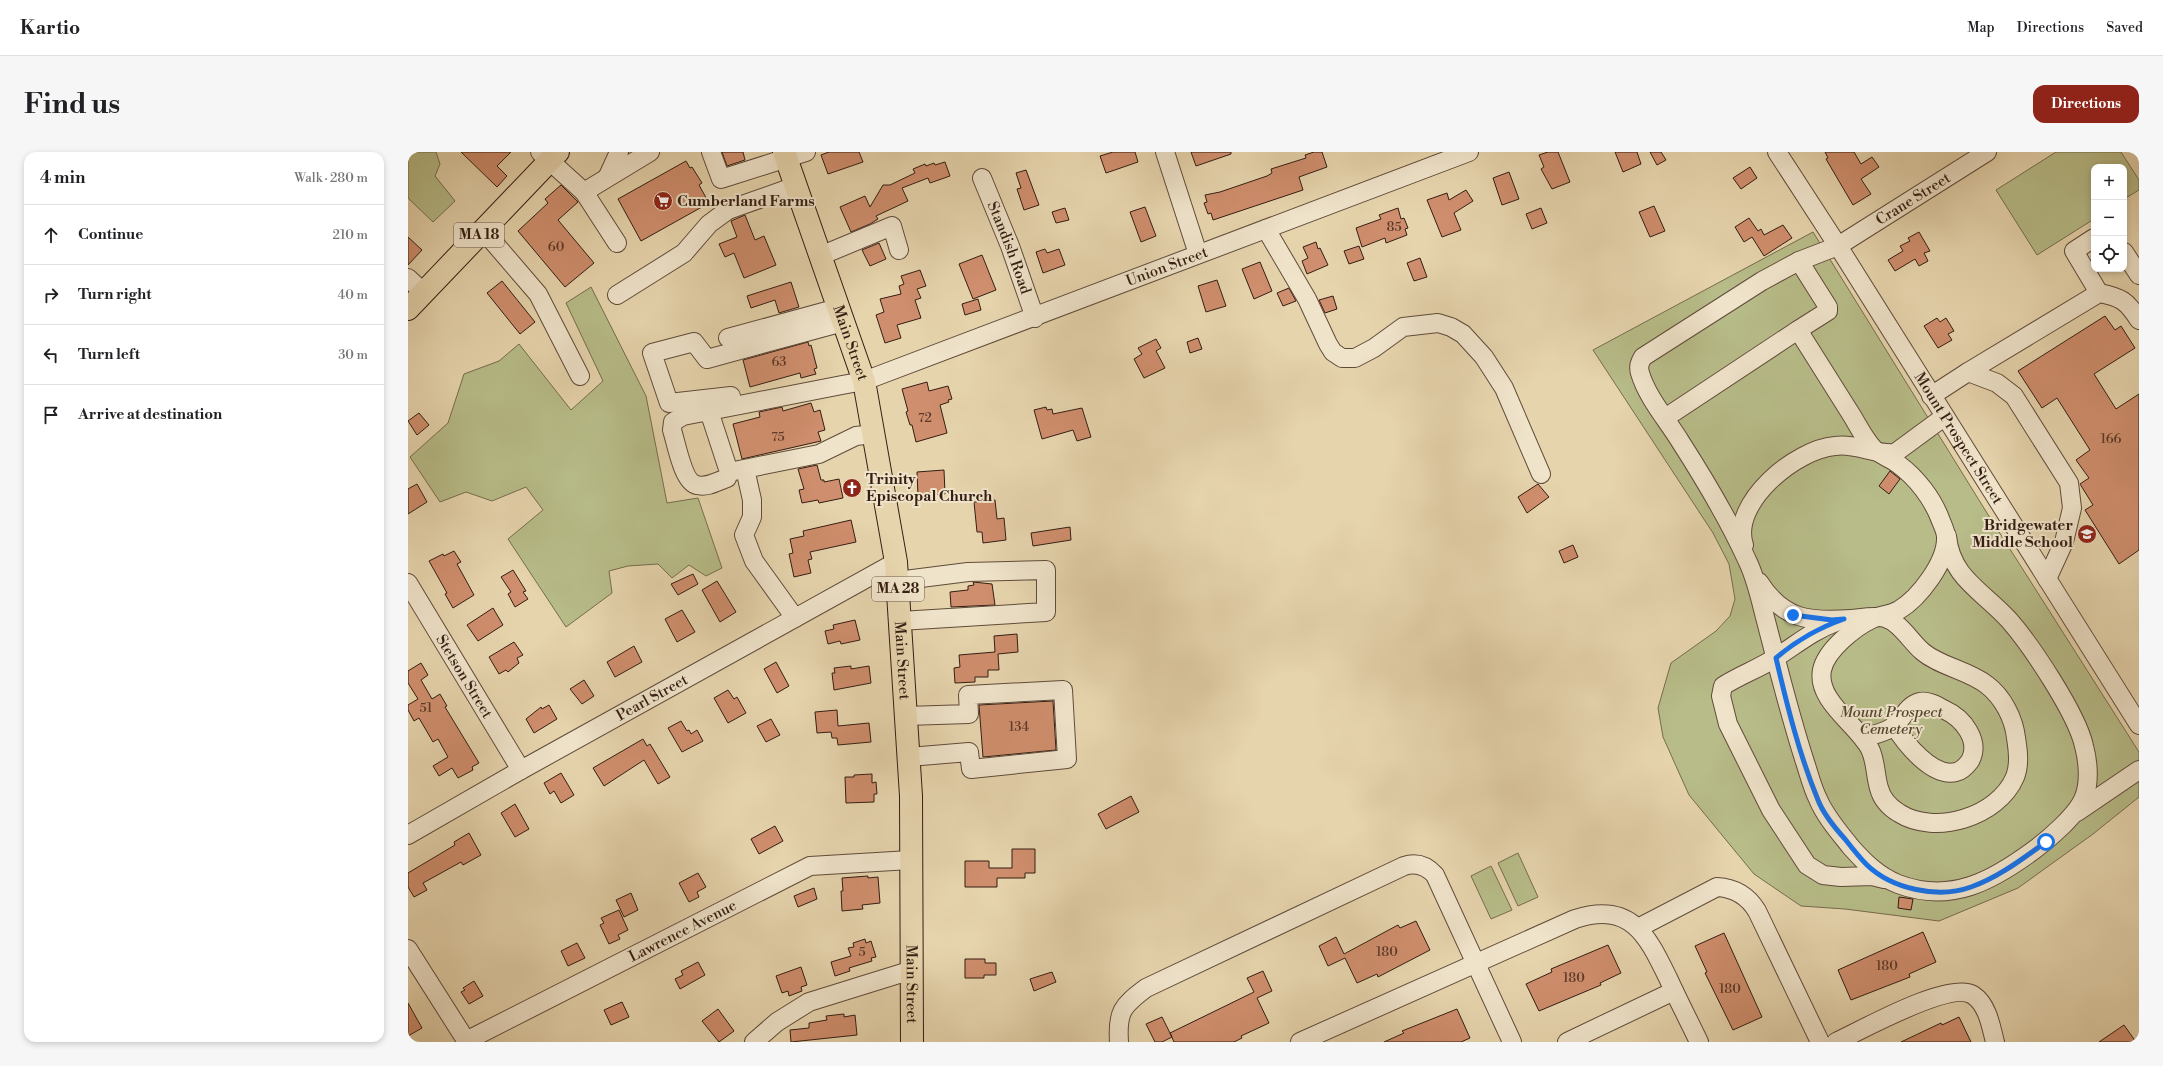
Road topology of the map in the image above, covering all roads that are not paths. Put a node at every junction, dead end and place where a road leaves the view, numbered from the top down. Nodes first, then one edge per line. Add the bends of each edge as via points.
1 (619, 152) edge
2 (650, 152) edge
3 (711, 152) edge
4 (1165, 152) edge
5 (1469, 152) edge
6 (1777, 152) edge
7 (1987, 152) edge
8 (792, 154) edge
9 (549, 155) edge
10 (608, 176) junction
11 (982, 178) dead end
12 (796, 186) junction
13 (584, 192) junction
14 (1266, 229) junction
15 (483, 230) junction
16 (2091, 240) edge
17 (616, 243) dead end
18 (1838, 246) junction
19 (899, 250) dead end
20 (1198, 254) junction
21 (820, 256) junction
22 (2127, 257) edge
23 (1799, 261) junction
24 (2139, 275) edge
25 (408, 278) edge
26 (424, 293) junction
27 (2099, 293) junction
28 (617, 295) dead end
29 (408, 309) edge
30 (2137, 313) edge
31 (841, 315) junction
32 (1035, 318) junction
33 (1798, 330) junction
34 (728, 338) dead end
35 (1968, 372) junction
36 (862, 375) junction
37 (580, 376) dead end
38 (1931, 396) junction
39 (710, 411) junction
40 (1944, 417) junction
41 (1665, 418) junction
42 (874, 434) junction
43 (1875, 450) junction
44 (737, 470) junction
45 (1541, 474) dead end
46 (1946, 536) junction
47 (1752, 570) junction
48 (897, 571) junction
49 (2047, 579) junction
50 (408, 583) edge
51 (1875, 617) junction
52 (795, 618) junction
53 (1844, 619) junction
54 (900, 621) junction
55 (1776, 658) junction
56 (906, 716) junction
57 (1894, 725) junction
58 (2139, 725) edge
59 (1863, 738) junction
60 (909, 757) junction
61 (520, 770) junction
62 (2139, 770) edge
63 (2072, 815) junction
64 (408, 836) edge
65 (910, 860) junction
66 (1890, 880) junction
67 (1638, 928) junction
68 (408, 949) edge
69 (1476, 964) junction
70 (912, 970) junction
71 (1674, 991) junction
72 (1329, 1036) edge
73 (1572, 1041) edge
74 (466, 1042) edge
75 (754, 1042) edge
76 (912, 1042) edge
77 (1119, 1042) edge
78 (1300, 1042) edge
79 (1512, 1042) edge
80 (1699, 1042) edge
81 (1820, 1042) edge
82 (1836, 1042) edge
83 (1995, 1042) edge

1 - 10 street
2 - 10 street
3 - 8 street via 721,179
4 - 20 street
5 - 14 street, Union Street
6 - 18 street, Mount Prospect Street
7 - 18 street, Crane Street
8 - 12 main road, Main Street / MA 28
9 - 13 street
9 - 15 main road, MA 18
10 - 13 street
11 - 32 street, Standish Road via 1010,246
12 - 21 main road, Main Street / MA 28
12 - 28 street via 728,210 709,224 684,252
13 - 17 street
14 - 20 street, Union Street
14 - 45 street via 1307,299 1328,344 1333,352 1342,358 1355,358 1374,348 1402,327 1438,323 1463,334 1484,357 1504,388
15 - 26 main road, MA 18
15 - 37 street via 538,294
16 - 27 street via 2074,251
18 - 23 street, Crane Street
18 - 38 street, Mount Prospect Street
19 - 21 street via 892,226
20 - 32 street, Union Street
21 - 31 main road, Main Street / MA 28
22 - 24 street
23 - 33 street via 1828,307 1828,311
23 - 41 street, Crane Street via 1762,281 1643,357 1639,364 1639,372
25 - 26 street
26 - 29 main road, MA 18
27 - 30 street via 2124,300
27 - 35 street
31 - 34 street
31 - 36 main road, Main Street / MA 28
31 - 36 street via 707,359 694,342 652,353 669,403
32 - 36 street, Union Street
33 - 41 street
33 - 43 street
35 - 38 street
35 - 49 street via 1997,383 2014,396 2069,483 2072,508 2066,535
36 - 39 street
36 - 42 main road, Main Street / MA 28
38 - 40 street, Mount Prospect Street
39 - 44 street
39 - 44 street via 683,416 673,422 672,430 687,479 696,486 708,485 727,478
40 - 43 street via 1895,453
40 - 49 street, Mount Prospect Street
41 - 47 street, Crane Street via 1714,494
42 - 44 street via 856,436 819,454
42 - 48 main road, Main Street / MA 28
43 - 46 street via 1898,464 1920,484 1938,514
43 - 47 street via 1858,446 1835,446 1812,451 1787,466 1754,497 1744,517 1741,537
44 - 52 street via 752,500 752,517 744,535 754,561
46 - 51 street via 1944,554 1935,572 1918,592 1902,609
46 - 63 street via 1951,560 1959,572 2015,627 2073,717 2084,745 2088,773 2084,797
47 - 53 street via 1769,597 1793,615
47 - 55 street
48 - 52 street, Pearl Street
48 - 54 main road, Main Street / MA 28
48 - 54 street via 1046,570 1046,612
49 - 58 street, Mount Prospect Street
50 - 61 street, Stetson Street
51 - 53 street
51 - 59 street via 1846,636 1830,654 1822,670 1824,690 1837,710
51 - 59 street via 1886,618 1898,626 1923,652 1976,677 1993,690 2013,720 2018,758 2015,776 2003,796 1986,809 1956,821 1925,823 1905,817 1888,806 1879,791 1872,753
52 - 61 street, Pearl Street
53 - 55 street via 1819,628
54 - 56 main road, Main Street / MA 28
55 - 66 street via 1790,716 1818,801 1838,831 1867,865
55 - 66 street via 1722,686 1721,696 1728,724 1771,810 1807,865 1823,875 1872,876
56 - 60 main road, Main Street / MA 28
56 - 60 street via 969,714 968,695 1063,690 1067,759 971,769 969,752
57 - 57 street via 1909,707 1921,701 1931,703 1953,714 1970,732 1974,746 1973,755 1967,765 1956,772 1947,772 1931,766 1903,740
57 - 59 street
60 - 65 main road, Main Street / MA 28
61 - 64 street, Pearl Street
62 - 63 street
63 - 66 street via 2046,842 2014,865 1971,888 1942,893 1912,889
65 - 70 main road, Main Street / MA 28
65 - 74 street, Lawrence Avenue via 810,866
67 - 69 street via 1616,915 1588,915
67 - 71 street via 1649,941
67 - 81 street via 1718,887 1744,896 1757,911
68 - 74 street
69 - 72 street
69 - 77 street via 1435,875 1427,867 1410,864 1146,988 1126,1003 1120,1012
69 - 79 street
70 - 75 street via 809,1002 777,1022
70 - 76 main road, Main Street / MA 28
71 - 73 street
71 - 80 street
72 - 78 street
82 - 83 street via 1933,997 1956,992 1972,995 1978,1000 1987,1013

